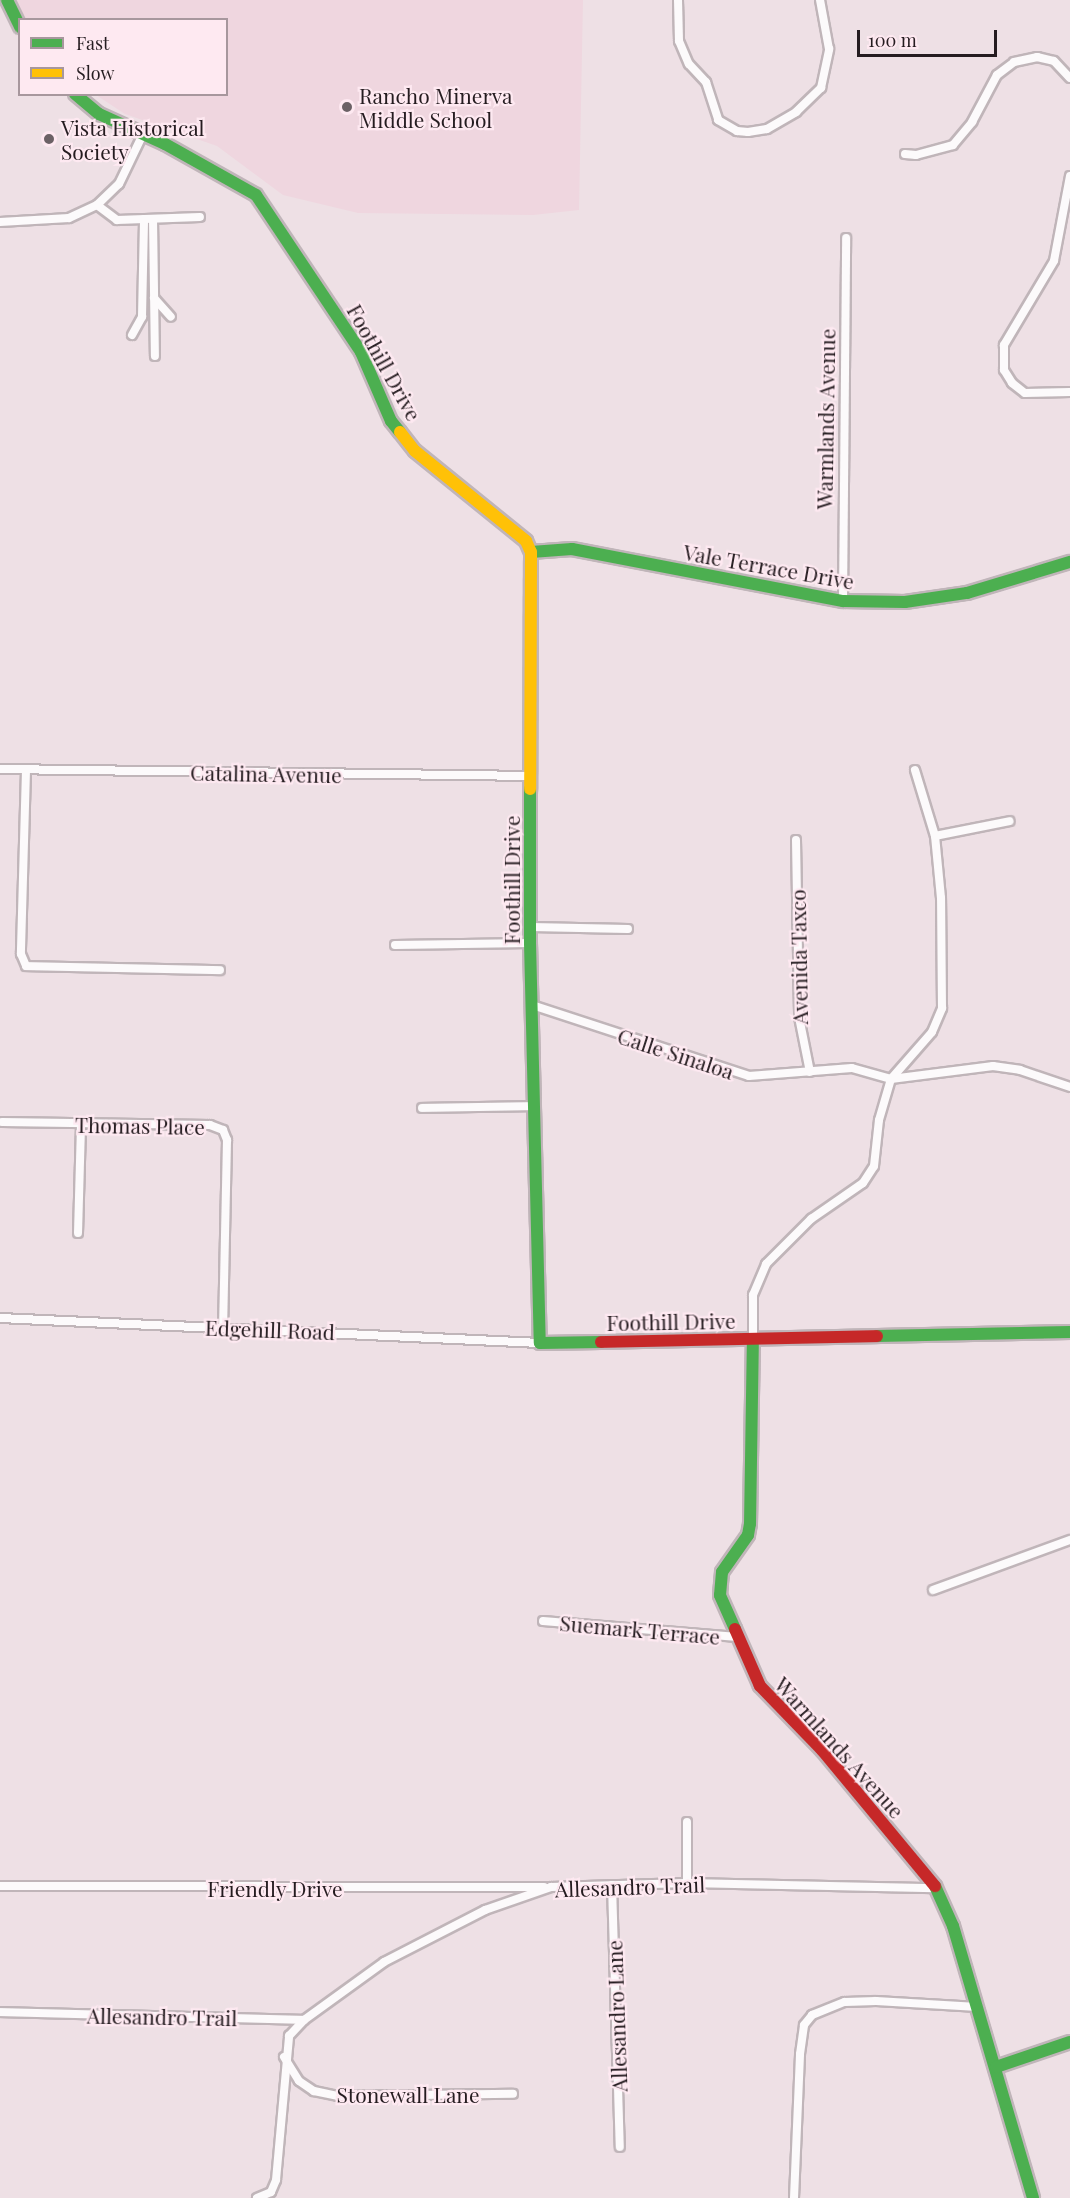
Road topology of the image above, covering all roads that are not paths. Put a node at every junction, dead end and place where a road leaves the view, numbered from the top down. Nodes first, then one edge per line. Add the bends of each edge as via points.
1 (7, 0) edge
2 (678, 0) edge
3 (820, 0) edge
4 (18, 23) edge
5 (1070, 78) edge
6 (77, 96) edge
7 (143, 134) junction
8 (905, 154) dead end
9 (1070, 176) edge
10 (97, 205) junction
11 (200, 217) dead end
12 (148, 219) junction
13 (0, 222) edge
14 (846, 238) dead end
15 (154, 297) junction
16 (171, 317) dead end
17 (132, 335) dead end
18 (155, 356) dead end
19 (1070, 392) edge
20 (531, 552) junction
21 (1070, 562) edge
22 (843, 601) junction
23 (0, 769) edge
24 (26, 770) junction
25 (915, 770) dead end
26 (532, 777) junction
27 (1010, 821) dead end
28 (935, 836) junction
29 (796, 840) dead end
30 (531, 927) junction
31 (628, 929) dead end
32 (530, 944) junction
33 (395, 945) dead end
34 (220, 970) dead end
35 (531, 1005) junction
36 (810, 1072) junction
37 (891, 1079) junction
38 (1070, 1087) edge
39 (535, 1106) junction
40 (422, 1108) dead end
41 (2, 1122) dead end
42 (81, 1123) junction
43 (78, 1233) dead end
44 (0, 1318) edge
45 (223, 1327) junction
46 (1070, 1332) edge
47 (753, 1339) junction
48 (540, 1343) junction
49 (1070, 1540) edge
50 (933, 1590) dead end
51 (543, 1621) dead end
52 (737, 1637) junction
53 (687, 1822) dead end
54 (687, 1882) junction
55 (612, 1885) junction
56 (0, 1886) edge
57 (551, 1887) junction
58 (936, 1888) junction
59 (978, 2007) junction
60 (0, 2012) edge
61 (304, 2020) junction
62 (1070, 2042) edge
63 (284, 2057) junction
64 (996, 2067) junction
65 (513, 2094) dead end
66 (620, 2147) dead end
67 (257, 2198) edge
68 (794, 2198) edge
69 (1033, 2198) edge

1 - 4 street
2 - 3 street via 679,41 689,64 706,82 718,120 737,131 748,132 767,129 796,112 821,88 829,49
5 - 8 street via 1054,62 1038,57 1014,62 997,75 972,122 953,145 916,155
6 - 7 street, Foothill Drive via 99,114
7 - 10 street via 119,184
7 - 20 street, Foothill Drive via 256,195 361,352 392,421 415,451 526,540
9 - 19 street via 1054,261 1004,345 1004,370 1025,393
10 - 12 street via 117,220
10 - 13 street via 69,218
11 - 12 street
12 - 15 street
12 - 17 street via 142,316
14 - 22 street, Warmlands Avenue
15 - 16 street
15 - 18 street
20 - 22 street, Vale Terrace Drive via 572,549
20 - 26 street, Foothill Drive
21 - 22 street, Vale Terrace Drive via 968,593 905,602
23 - 24 street, Catalina Avenue
24 - 26 street, Catalina Avenue
24 - 34 street via 21,954 26,966
25 - 28 street, Warmlands Avenue
26 - 30 street, Foothill Drive
27 - 28 street
28 - 37 street, Warmlands Avenue via 941,898 942,1008 932,1032
29 - 36 street, Avenida Taxco via 799,1017
30 - 31 street
30 - 32 street, Foothill Drive
32 - 33 street
32 - 35 street, Foothill Drive
35 - 36 street, Calle Sinaloa via 732,1073 786,1076
35 - 39 street, Foothill Drive
36 - 37 street, Calle Sinaloa via 852,1068
37 - 38 street, Calle Sinaloa via 993,1066 1020,1070
37 - 47 street, Warmlands Avenue via 879,1120 873,1166 863,1183 811,1219 766,1264 753,1295
39 - 40 street
39 - 48 street, Foothill Drive
41 - 42 street, Thomas Place
42 - 43 street
42 - 45 street, Thomas Place via 210,1125 224,1130 227,1140
44 - 45 street, Edgehill Road
45 - 48 street, Edgehill Road
46 - 47 street, Foothill Drive
47 - 48 street, Foothill Drive
47 - 52 street, Warmlands Avenue via 750,1524 748,1535 722,1572 720,1595
49 - 50 street
51 - 52 street, Suemark Terrace
52 - 58 street, Warmlands Avenue via 759,1686 822,1750
53 - 54 street
54 - 55 street, Allesandro Trail
54 - 58 street, Allesandro Trail
55 - 57 street, Allesandro Trail
55 - 66 street, Allesandro Lane
56 - 57 street, Friendly Drive
57 - 61 street, Allesandro Trail via 485,1910 405,1949
58 - 59 street, Warmlands Avenue via 953,1926
59 - 64 street, Warmlands Avenue
59 - 68 street via 845,2002 812,2015 804,2025 800,2054
60 - 61 street, Allesandro Trail
61 - 63 street via 289,2036
62 - 64 street
63 - 65 street, Stonewall Lane via 299,2081 314,2091 339,2096
63 - 67 street via 276,2180 271,2192
64 - 69 street, Warmlands Avenue

